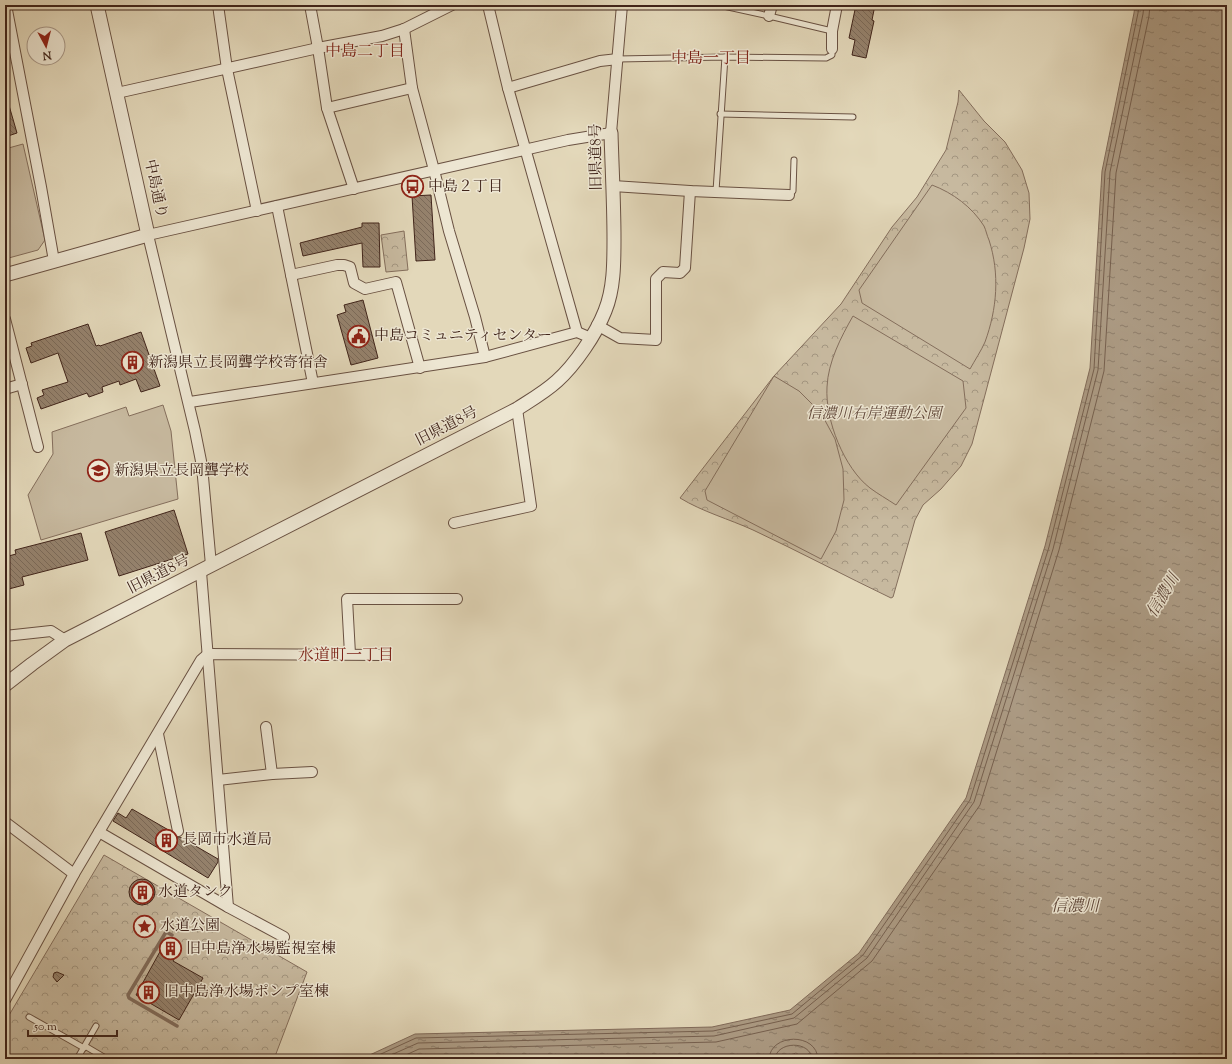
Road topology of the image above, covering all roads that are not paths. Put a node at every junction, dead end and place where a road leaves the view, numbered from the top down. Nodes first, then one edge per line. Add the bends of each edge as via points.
1 (6, 5) edge
2 (97, 5) edge
3 (218, 5) edge
4 (310, 5) edge
5 (452, 5) edge
6 (488, 5) edge
7 (622, 5) edge
8 (719, 5) edge
9 (772, 5) edge
10 (837, 5) edge
11 (769, 16) junction
12 (404, 29) junction
13 (832, 31) junction
14 (318, 48) junction
15 (832, 49) joint
16 (725, 58) junction
17 (618, 59) junction
18 (227, 69) junction
19 (412, 88) junction
20 (508, 88) junction
21 (117, 93) junction
22 (327, 108) junction
23 (720, 114) junction
24 (853, 117) dead end
25 (611, 133) junction
26 (526, 150) junction
27 (794, 160) dead end
28 (434, 170) junction
29 (613, 186) junction
30 (354, 188) junction
31 (690, 191) junction
32 (716, 191) junction
33 (789, 195) joint
34 (277, 206) junction
35 (257, 211) junction
36 (148, 235) junction
37 (54, 261) junction
38 (5, 275) edge
39 (291, 275) junction
40 (5, 319) edge
41 (597, 325) junction
42 (577, 332) junction
43 (591, 338) junction
44 (485, 357) junction
45 (420, 368) junction
46 (313, 383) junction
47 (22, 384) junction
48 (5, 389) edge
49 (190, 402) junction
50 (518, 409) junction
51 (38, 447) dead end
52 (454, 523) dead end
53 (206, 568) junction
54 (457, 599) dead end
55 (5, 636) edge
56 (65, 640) junction
57 (208, 654) junction
58 (350, 654) junction
59 (384, 655) dead end
60 (5, 685) edge
61 (266, 727) dead end
62 (158, 734) junction
63 (312, 772) dead end
64 (272, 774) junction
65 (218, 780) junction
66 (5, 822) edge
67 (178, 831) dead end
68 (99, 832) junction
69 (74, 874) junction
70 (228, 907) junction
71 (284, 937) dead end
72 (5, 1000) edge
73 (29, 1017) dead end
74 (96, 1026) dead end
75 (84, 1047) junction
76 (77, 1059) edge
77 (107, 1059) edge

1 - 37 street
2 - 21 street, 中島通り
3 - 18 street
4 - 14 street
5 - 12 street
6 - 20 street
7 - 17 street, 旧県道8号
8 - 11 lane
9 - 11 street
10 - 13 street
11 - 13 lane
12 - 14 street via 382,36
12 - 19 street
13 - 15 street
14 - 18 street
14 - 22 street
15 - 16 lane via 832,55 826,58
16 - 17 lane
16 - 23 lane
17 - 20 street via 600,61
17 - 25 street, 旧県道8号
18 - 21 street
18 - 35 street
19 - 22 street
19 - 28 street
20 - 26 street
21 - 36 street, 中島通り
22 - 30 street
23 - 24 lane
23 - 32 lane
25 - 26 street
25 - 29 street, 旧県道8号
26 - 28 street
26 - 42 street
27 - 33 lane via 793,191
28 - 30 street
28 - 44 street
29 - 31 street
29 - 41 street, 旧県道8号 via 614,266 605,312
30 - 34 street
31 - 32 street
31 - 41 street via 685,268 680,273 663,272 656,279 656,340 620,338
32 - 33 street
34 - 35 street
34 - 39 street
35 - 36 street
36 - 37 street, 中島通り
36 - 49 street
37 - 38 street, 中島通り
39 - 45 street via 344,265 350,268 354,282 365,289 396,282
39 - 46 street
40 - 47 street
41 - 43 street, 旧県道8号
42 - 43 street
42 - 44 street
43 - 50 street, 旧県道8号 via 558,381
44 - 45 street
45 - 46 street
46 - 49 street
47 - 48 street
47 - 51 street
49 - 53 street via 202,466
50 - 52 street via 531,506
50 - 53 street, 旧県道8号
53 - 56 street, 旧県道8号
53 - 57 street via 204,623
54 - 58 street via 346,599
55 - 56 street via 50,631
56 - 60 street, 旧県道8号
57 - 58 street
57 - 62 street via 201,660
57 - 65 street
58 - 59 street
61 - 64 street
62 - 67 street
62 - 68 street
63 - 64 street
64 - 65 street
65 - 70 street
66 - 69 street
68 - 69 street
68 - 70 street
69 - 72 street
70 - 71 street
73 - 75 lane
74 - 75 lane
75 - 76 lane
75 - 77 lane

